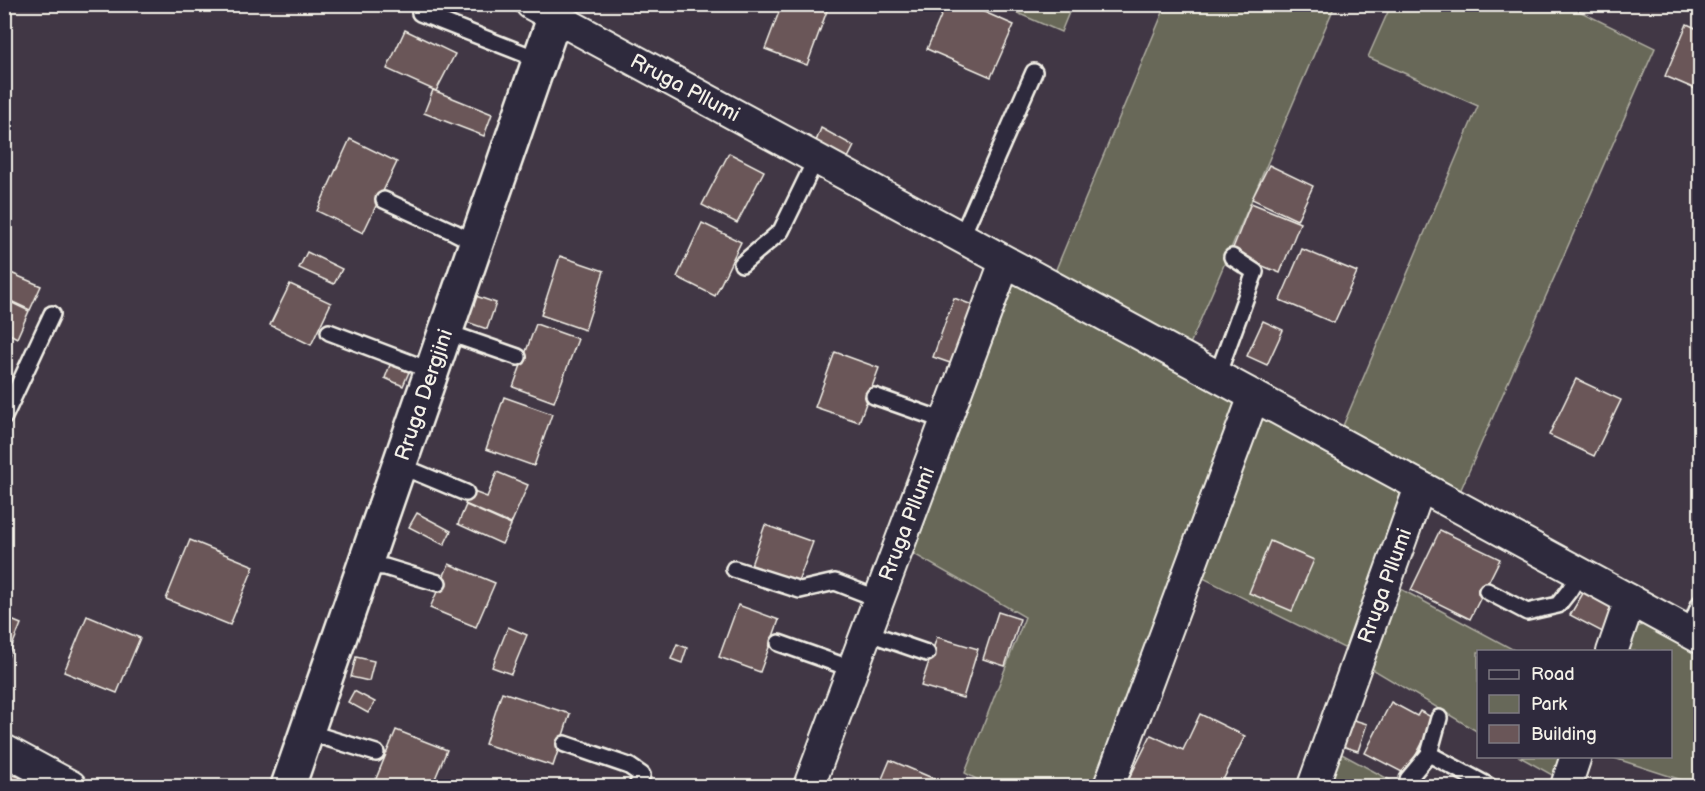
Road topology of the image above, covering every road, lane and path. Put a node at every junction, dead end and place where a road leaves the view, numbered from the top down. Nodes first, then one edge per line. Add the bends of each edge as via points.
1 (548, 9) edge
2 (420, 13) dead end
3 (540, 60) junction
4 (1034, 72) dead end
5 (816, 159) junction
6 (384, 200) dead end
7 (961, 238) junction
8 (476, 243) junction
9 (1232, 257) dead end
10 (1005, 262) junction
11 (742, 264) dead end
12 (52, 314) dead end
13 (329, 332) dead end
14 (446, 332) junction
15 (518, 357) dead end
16 (432, 371) junction
17 (1217, 376) junction
18 (874, 396) dead end
19 (1254, 396) junction
20 (4, 417) edge
21 (945, 422) junction
22 (399, 468) junction
23 (1420, 487) junction
24 (466, 493) dead end
25 (365, 566) junction
26 (734, 569) dead end
27 (1580, 573) junction
28 (438, 583) dead end
29 (1487, 591) dead end
30 (879, 599) junction
31 (1630, 600) junction
32 (1701, 603) edge
33 (866, 632) junction
34 (1695, 635) edge
35 (778, 643) dead end
36 (1612, 650) edge
37 (927, 653) dead end
38 (853, 667) junction
39 (1439, 718) dead end
40 (307, 732) junction
41 (565, 744) dead end
42 (4, 750) edge
43 (376, 753) dead end
44 (1429, 754) junction
45 (1575, 758) edge
46 (1408, 779) dead end
47 (71, 786) edge
48 (288, 786) edge
49 (637, 786) edge
50 (809, 786) edge
51 (1109, 786) edge
52 (1312, 786) edge
53 (1489, 786) edge
54 (1566, 786) edge

1 - 3 street, Rruga Dergjini
1 - 5 street, Rruga Pllumi
2 - 3 lane
3 - 8 street, Rruga Dergjini
4 - 7 lane
5 - 7 street, Rruga Pllumi
5 - 11 lane via 781,231
6 - 8 lane
7 - 10 street, Rruga Pllumi
8 - 14 street, Rruga Dergjini
9 - 17 lane via 1255,272
10 - 17 street, Rruga Pllumi
10 - 21 street, Rruga Pllumi
12 - 20 lane
13 - 16 lane
14 - 15 lane
14 - 16 street, Rruga Dergjini
16 - 22 street, Rruga Dergjini
17 - 19 street, Rruga Pllumi
18 - 21 lane
19 - 23 street, Rruga Pllumi
19 - 51 street
21 - 30 street, Rruga Pllumi
22 - 24 lane
22 - 25 street, Rruga Dergjini
23 - 27 street, Rruga Pllumi
23 - 52 street, Rruga Pllumi
25 - 28 lane via 385,567
25 - 40 street, Rruga Dergjini
26 - 30 lane via 800,590 835,582
27 - 29 lane via 1558,604 1527,612
27 - 31 street, Rruga Pllumi
30 - 33 street, Rruga Pllumi
31 - 34 street, Rruga Pllumi
31 - 36 street
32 - 34 lane
33 - 37 lane
33 - 38 street, Rruga Pllumi
35 - 38 lane
38 - 50 street, Rruga Pllumi
39 - 44 lane
40 - 43 lane
40 - 48 street, Rruga Dergjini
41 - 49 lane via 629,766 642,775
42 - 47 street
44 - 46 lane
44 - 53 lane
45 - 54 street

